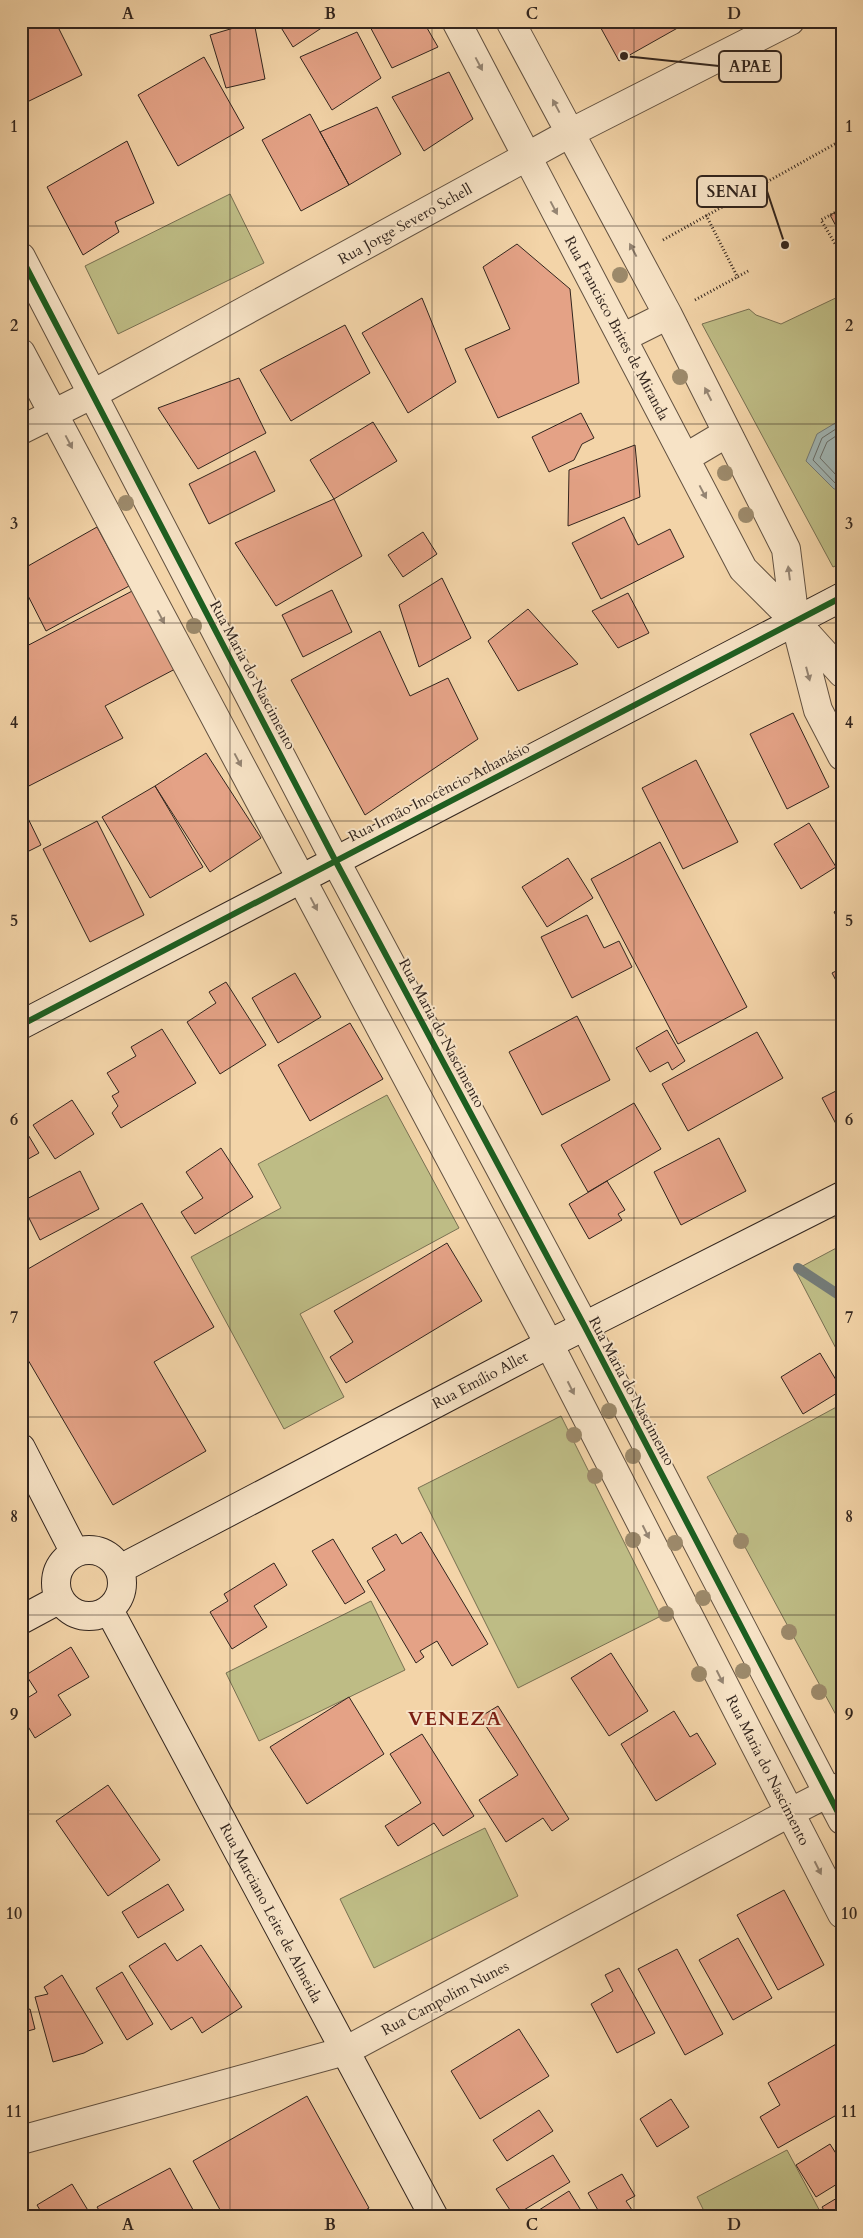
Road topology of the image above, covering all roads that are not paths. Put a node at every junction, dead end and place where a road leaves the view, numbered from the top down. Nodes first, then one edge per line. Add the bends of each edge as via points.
1 (456, 21) edge
2 (510, 21) edge
3 (790, 21) edge
4 (570, 133) junction
5 (527, 157) junction
6 (21, 257) edge
7 (668, 315) junction
8 (622, 338) junction
9 (21, 353) edge
10 (93, 394) junction
11 (53, 413) junction
12 (21, 430) edge
13 (728, 433) junction
14 (685, 458) junction
15 (180, 562) junction
16 (143, 582) junction
17 (842, 597) edge
18 (795, 621) junction
19 (842, 673) edge
20 (842, 756) edge
21 (335, 860) junction
22 (300, 878) junction
23 (21, 1025) edge
24 (453, 1080) junction
25 (419, 1099) junction
26 (498, 1164) junction
27 (463, 1183) junction
28 (842, 1196) edge
29 (585, 1327) junction
30 (549, 1344) junction
31 (21, 1448) edge
32 (668, 1486) junction
33 (631, 1503) junction
34 (75, 1553) junction
35 (120, 1569) junction
36 (60, 1599) junction
37 (109, 1610) junction
38 (734, 1613) junction
39 (21, 1620) edge
40 (695, 1629) junction
41 (835, 1790) edge
42 (789, 1812) junction
43 (842, 1820) edge
44 (842, 1914) edge
45 (345, 2051) junction
46 (21, 2140) edge
47 (434, 2217) edge

1 -> 5 street, Rua Francisco Brites de Miranda
4 -> 2 street
3 - 4 street, Rua Jorge Severo Schell
4 - 5 street, Rua Jorge Severo Schell
7 -> 4 street
5 -> 8 street, Rua Francisco Brites de Miranda
5 - 10 street, Rua Jorge Severo Schell
6 - 10 street, Rua Maria do Nascimento
7 - 8 street
13 -> 7 street
8 - 14 street, Rua Francisco Brites de Miranda
9 - 11 street, Rua Maria do Nascimento
10 - 11 street, Rua Jorge Severo Schell
10 - 15 street, Rua Maria do Nascimento
11 - 12 street, Rua Jorge Severo Schell
11 -> 16 street, Rua Maria do Nascimento
13 - 14 street
18 -> 13 street via 786,549
14 -> 18 street, Rua Francisco Brites de Miranda via 743,569
15 - 16 street
15 - 21 street, Rua Maria do Nascimento
16 -> 22 street, Rua Maria do Nascimento
17 - 18 street, Rua Irmão Inocêncio Athanásio
18 - 19 street, Rua Francisco Brites de Miranda
18 -> 20 street via 818,710
18 - 21 street, Rua Irmão Inocêncio Athanásio
21 - 22 street, Rua Irmão Inocêncio Athanásio
21 - 24 street, Rua Maria do Nascimento
22 - 23 street, Rua Irmão Inocêncio Athanásio
22 -> 25 street, Rua Maria do Nascimento
24 - 25 street
24 - 26 street, Rua Maria do Nascimento
25 - 27 street, Rua Maria do Nascimento
26 - 27 street
26 - 29 street, Rua Maria do Nascimento
27 - 30 street, Rua Maria do Nascimento
28 - 29 street, Rua Emílio Allet
29 - 30 street, Rua Emílio Allet
29 - 32 street, Rua Maria do Nascimento
30 -> 33 street, Rua Maria do Nascimento
30 - 35 street, Rua Emílio Allet
31 - 34 street
32 - 33 street
32 - 38 street, Rua Maria do Nascimento
33 -> 40 street, Rua Maria do Nascimento
34 - 35 street via 85,1549 106,1553
34 - 36 street via 66,1559 56,1578
35 - 37 street via 121,1591
36 - 37 street via 76,1614 87,1616
36 - 39 street
37 - 45 street, Rua Marciano Leite de Almeida
38 - 40 street
38 - 41 street, Rua Maria do Nascimento
40 -> 42 street, Rua Maria do Nascimento
41 - 42 street, Rua Campolim Nunes
41 - 43 street, Rua Maria do Nascimento
42 -> 44 street, Rua Maria do Nascimento
42 - 45 street, Rua Campolim Nunes
45 - 46 street, Rua Campolim Nunes
45 - 47 street, Rua Marciano Leite de Almeida

